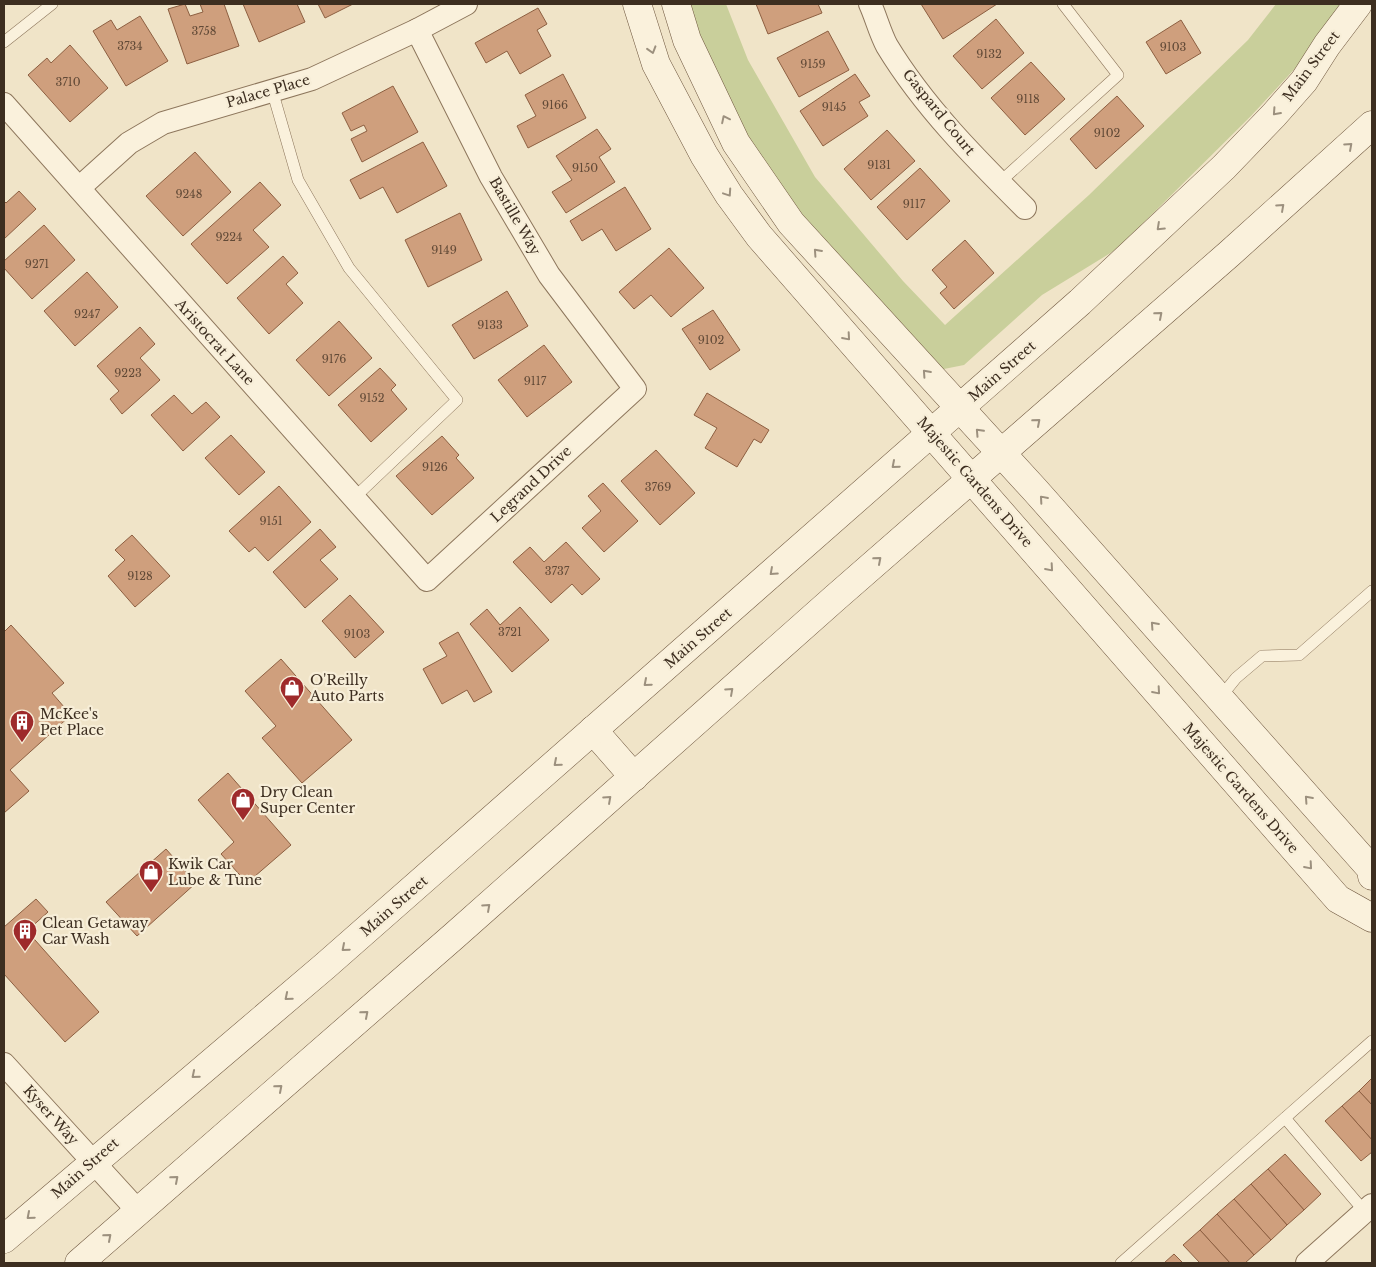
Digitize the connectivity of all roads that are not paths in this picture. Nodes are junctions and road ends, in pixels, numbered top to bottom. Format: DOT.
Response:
graph roads {
  1 [pos="52,4"];
  2 [pos="466,4"];
  3 [pos="637,4"];
  4 [pos="676,4"];
  5 [pos="870,4"];
  6 [pos="1063,4"];
  7 [pos="1358,4"];
  8 [pos="1362,4"];
  9 [pos="1372,15"];
  10 [pos="417,30"];
  11 [pos="4,42"];
  12 [pos="272,90"];
  13 [pos="4,104"];
  14 [pos="1372,124"];
  15 [pos="1000,182"];
  16 [pos="79,188"];
  17 [pos="1025,208"];
  18 [pos="635,389"];
  19 [pos="958,409"];
  20 [pos="931,433"];
  21 [pos="1000,454"];
  22 [pos="972,479"];
  23 [pos="354,498"];
  24 [pos="427,580"];
  25 [pos="1372,591"];
  26 [pos="1220,699"];
  27 [pos="1188,727"];
  28 [pos="593,730"];
  29 [pos="634,777"];
  30 [pos="1372,876"];
  31 [pos="1372,918"];
  32 [pos="1372,1041"];
  33 [pos="4,1064"];
  34 [pos="1286,1118"];
  35 [pos="94,1162"];
  36 [pos="1369,1208"];
  37 [pos="138,1211"];
  38 [pos="4,1239"];
  39 [pos="79,1263"];
  40 [pos="1121,1263"];
  41 [pos="1307,1263"];
  1 -- 11 [label="lane"];
  2 -- 10 [label="street, Palace Place"];
  3 -- 20 [label="main road, Majestic Gardens Drive, one-way"];
  19 -- 4 [label="main road, one-way"];
  5 -- 15 [label="street, Gaspard Court"];
  6 -- 15 [label="lane"];
  7 -- 19 [label="main road, Main Street, one-way"];
  8 -- 9 [label="street"];
  10 -- 12 [label="street, Palace Place"];
  10 -- 18 [label="street, Bastille Way"];
  12 -- 16 [label="street, Palace Place"];
  12 -- 23 [label="lane"];
  13 -- 16 [label="street, Aristocrat Lane"];
  21 -- 14 [label="main road, one-way"];
  15 -- 17 [label="street, Gaspard Court"];
  16 -- 23 [label="street, Aristocrat Lane"];
  18 -- 24 [label="street, Legrand Drive"];
  19 -- 20 [label="main road, Main Street"];
  21 -- 19 [label="main road, one-way"];
  20 -- 22 [label="main road, Majestic Gardens Drive"];
  20 -- 28 [label="main road, Main Street, one-way"];
  21 -- 22 [label="main road"];
  26 -- 21 [label="main road, one-way"];
  22 -- 27 [label="main road, Majestic Gardens Drive, one-way"];
  29 -- 22 [label="main road, one-way"];
  23 -- 24 [label="street, Aristocrat Lane"];
  25 -- 26 [label="lane"];
  26 -- 27 [label="main road"];
  30 -- 26 [label="main road, one-way"];
  27 -- 31 [label="main road, Majestic Gardens Drive, one-way"];
  28 -- 29 [label="main road"];
  28 -- 35 [label="main road, Main Street, one-way"];
  37 -- 29 [label="main road, one-way"];
  32 -- 34 [label="lane"];
  33 -- 35 [label="street, Kyser Way"];
  34 -- 36 [label="lane"];
  34 -- 40 [label="lane"];
  35 -- 37 [label="street, Kyser Way"];
  35 -- 38 [label="main road, Main Street, one-way"];
  36 -- 41 [label="street"];
  39 -- 37 [label="main road, one-way"];
}
